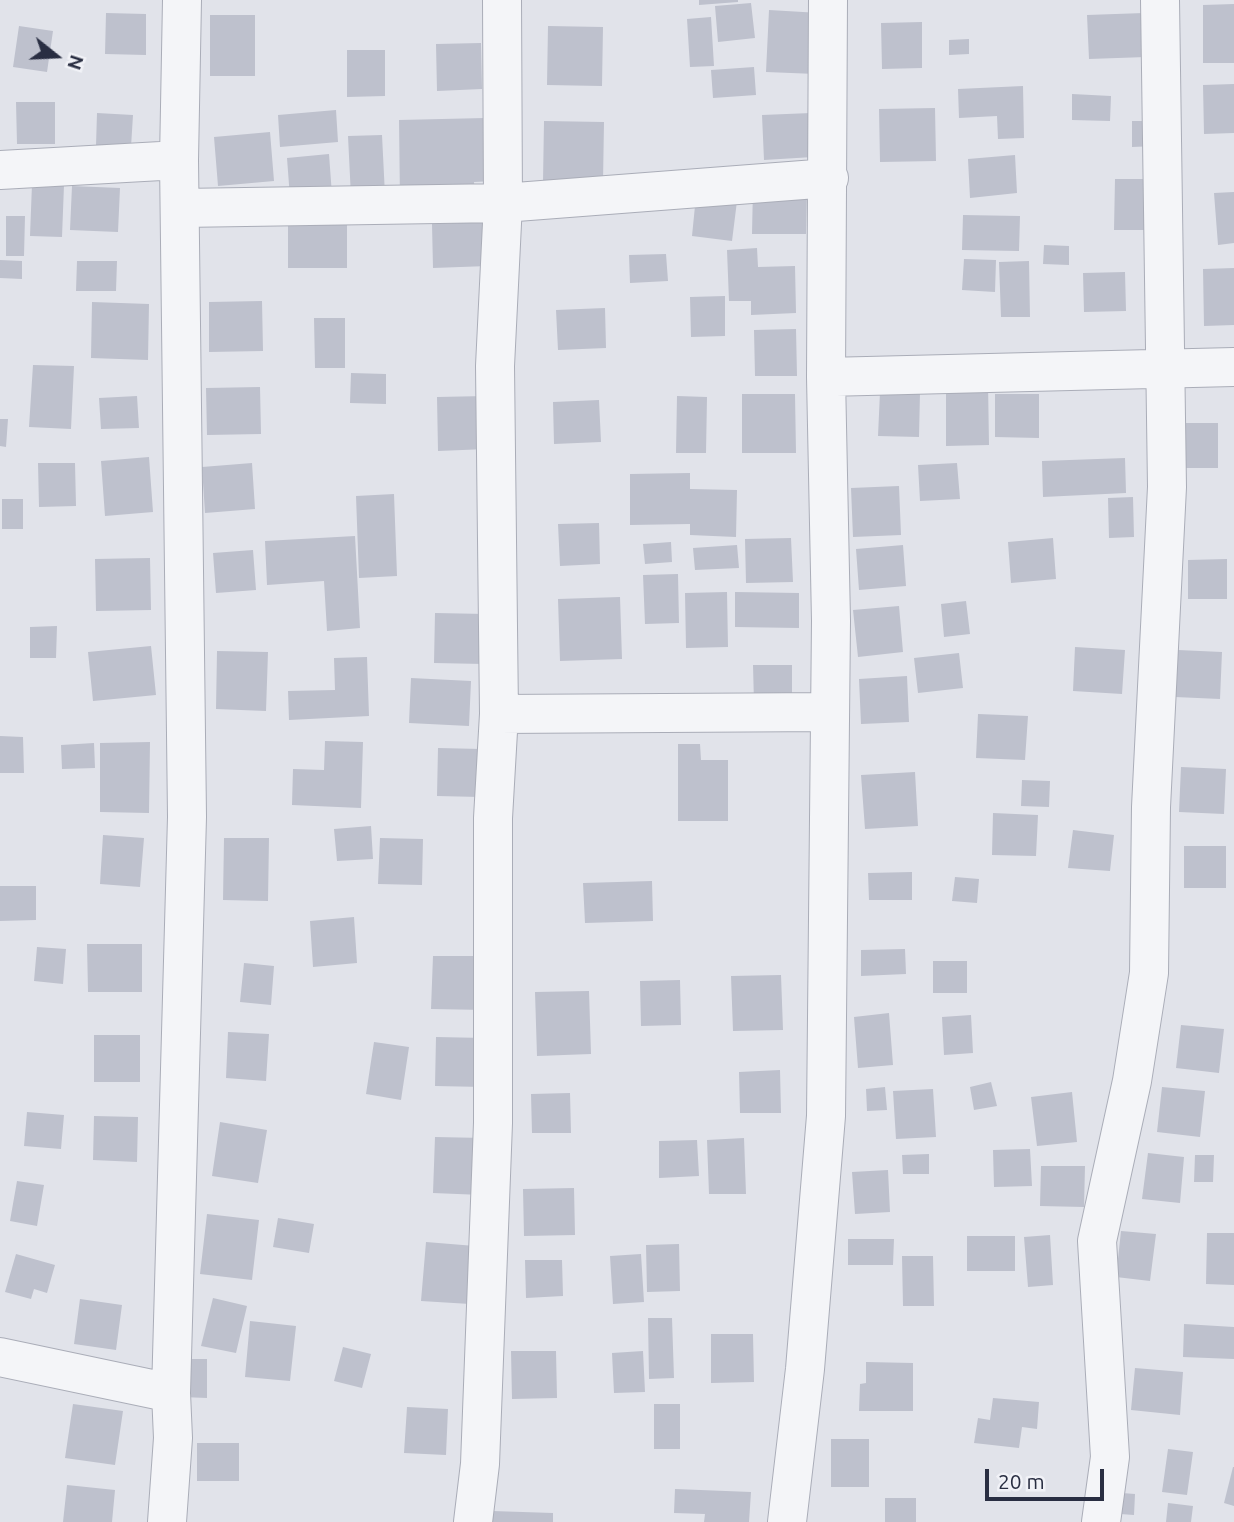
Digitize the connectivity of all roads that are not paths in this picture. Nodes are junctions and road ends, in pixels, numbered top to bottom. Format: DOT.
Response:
graph roads {
  1 [pos="182,0"];
  2 [pos="502,0"];
  3 [pos="828,0"];
  4 [pos="1160,0"];
  5 [pos="179,160"];
  6 [pos="0,170"];
  7 [pos="829,178"];
  8 [pos="503,203"];
  9 [pos="181,208"];
  10 [pos="1234,367"];
  11 [pos="1164,370"];
  12 [pos="826,377"];
  13 [pos="829,712"];
  14 [pos="499,714"];
  15 [pos="0,1357"];
  16 [pos="171,1393"];
  17 [pos="167,1522"];
  18 [pos="473,1522"];
  19 [pos="787,1522"];
  20 [pos="1101,1522"];
  1 -- 5 [label="street"];
  2 -- 8 [label="street"];
  3 -- 7 [label="street"];
  4 -- 11 [label="street"];
  5 -- 6 [label="street"];
  5 -- 9 [label="street"];
  7 -- 8 [label="street"];
  7 -- 12 [label="street"];
  8 -- 9 [label="street"];
  8 -- 14 [label="street"];
  9 -- 16 [label="street"];
  10 -- 11 [label="street"];
  11 -- 12 [label="street"];
  11 -- 20 [label="street"];
  12 -- 13 [label="street"];
  13 -- 14 [label="street"];
  13 -- 19 [label="street"];
  14 -- 18 [label="street"];
  15 -- 16 [label="street"];
  16 -- 17 [label="street"];
}
